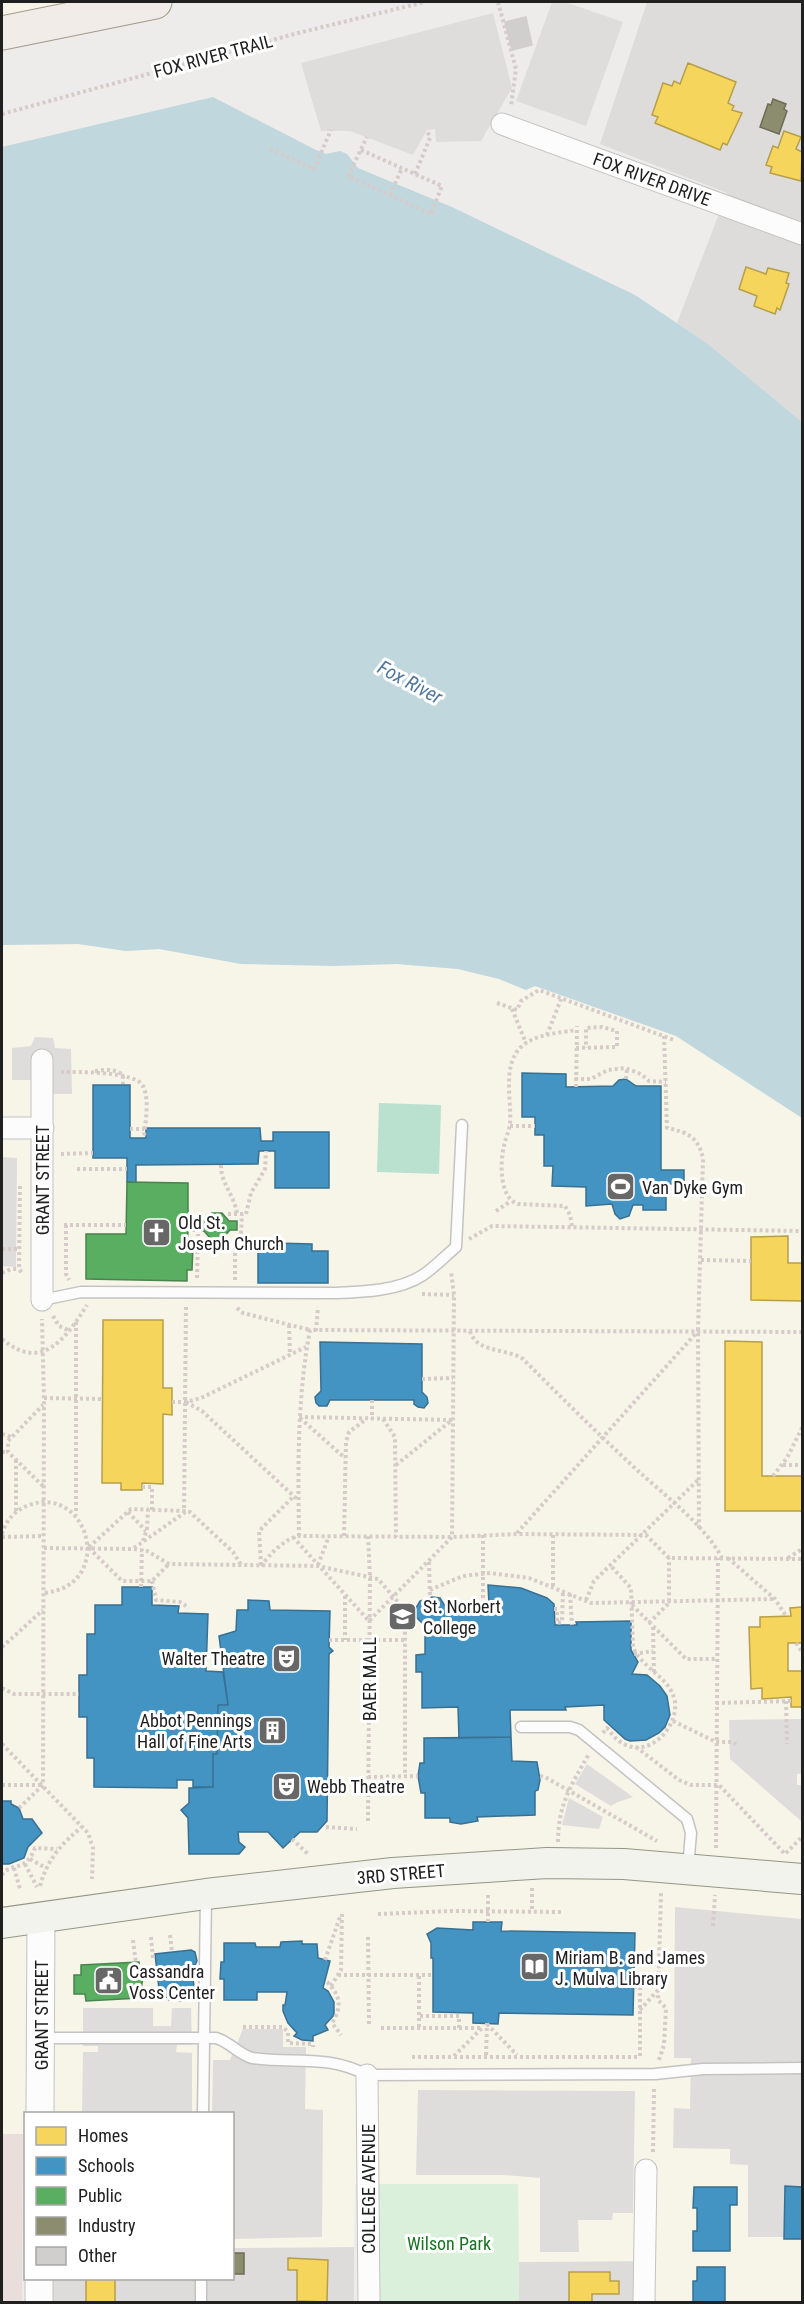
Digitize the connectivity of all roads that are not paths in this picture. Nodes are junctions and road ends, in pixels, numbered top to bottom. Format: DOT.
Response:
graph roads {
  1 [pos="155,2"];
  2 [pos="2,33"];
  3 [pos="502,124"];
  4 [pos="802,234"];
  5 [pos="42,1066"];
  6 [pos="462,1125"];
  7 [pos="2,1128"];
  8 [pos="43,1128"];
  9 [pos="42,1300"];
  10 [pos="521,1727"];
  11 [pos="688,1869"];
  12 [pos="802,1879"];
  13 [pos="206,1894"];
  14 [pos="41,1917"];
  15 [pos="2,1923"];
  16 [pos="41,2038"];
  17 [pos="205,2038"];
  18 [pos="802,2068"];
  19 [pos="367,2075"];
  20 [pos="40,2112"];
  21 [pos="203,2112"];
  22 [pos="646,2170"];
  23 [pos="39,2280"];
  24 [pos="201,2280"];
  25 [pos="39,2302"];
  26 [pos="201,2302"];
  27 [pos="369,2302"];
  28 [pos="644,2302"];
  1 -- 2 [label="main road"];
  3 -- 4 [label="street, FOX RIVER DRIVE"];
  5 -- 8 [label="street, GRANT STREET"];
  6 -- 9 [label="lane"];
  7 -- 8 [label="street"];
  8 -- 9 [label="street, GRANT STREET"];
  10 -- 11 [label="lane"];
  11 -- 12 [label="main road, 3RD STREET"];
  11 -- 13 [label="main road, 3RD STREET"];
  13 -- 14 [label="main road, 3RD STREET"];
  13 -- 17 [label="lane"];
  14 -- 15 [label="main road, 3RD STREET"];
  14 -- 16 [label="street, GRANT STREET"];
  16 -- 17 [label="lane"];
  16 -- 20 [label="street, GRANT STREET"];
  17 -- 19 [label="lane"];
  17 -- 21 [label="lane"];
  18 -- 19 [label="lane"];
  19 -- 27 [label="street, COLLEGE AVENUE"];
  22 -- 28 [label="street"];
  23 -- 25 [label="street"];
  24 -- 26 [label="lane"];
}
